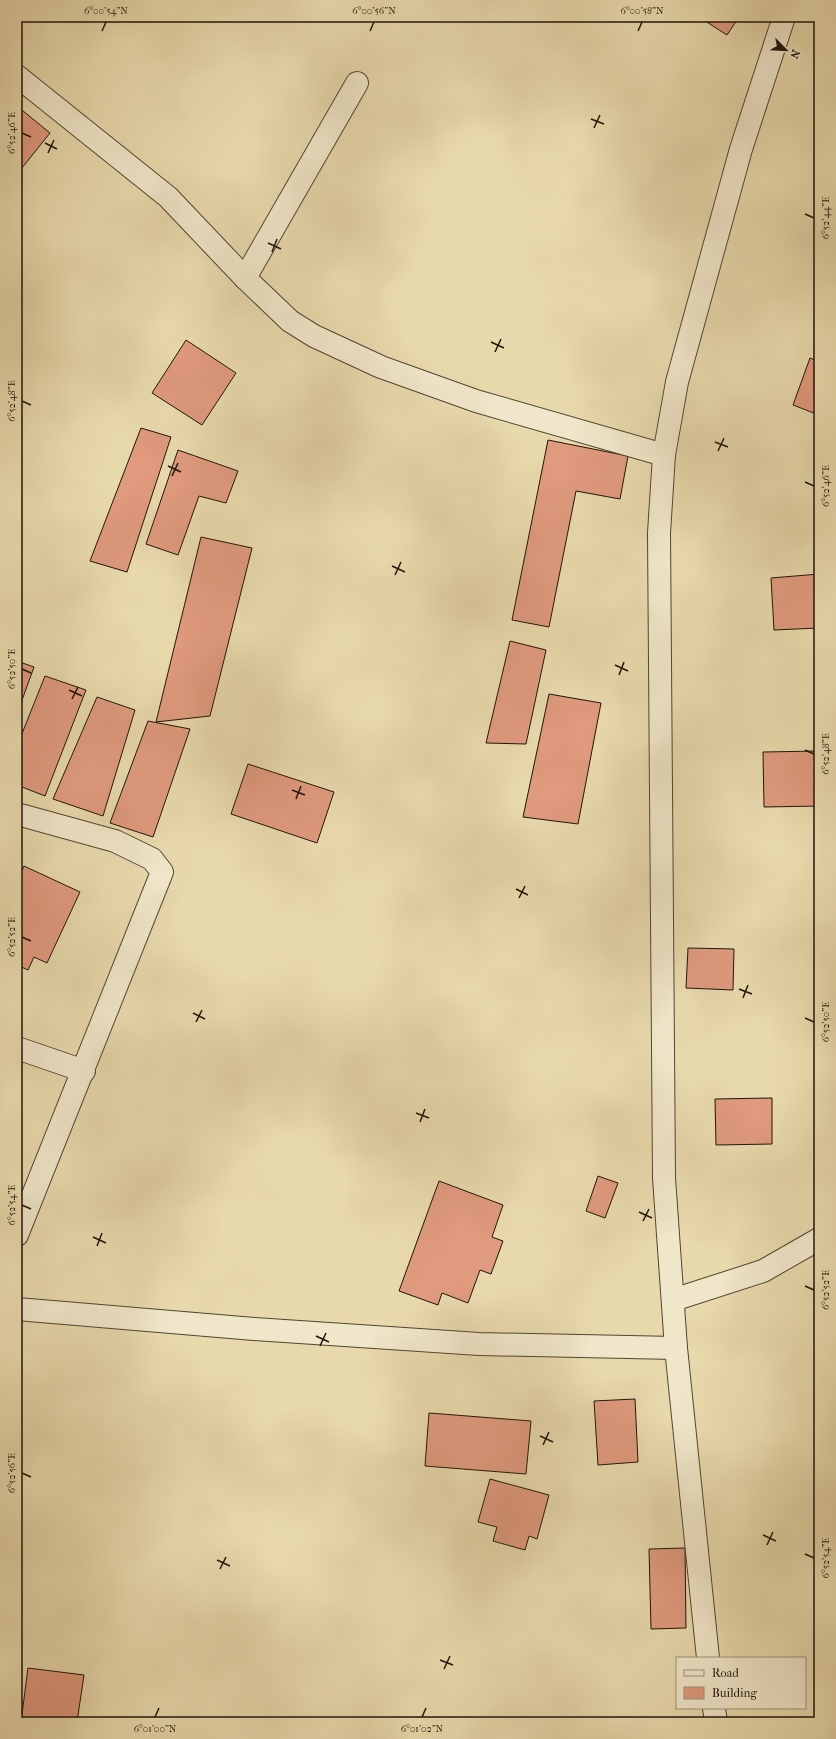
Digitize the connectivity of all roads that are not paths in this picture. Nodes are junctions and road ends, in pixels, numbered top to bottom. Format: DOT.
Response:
graph roads {
  1 [pos="784,17"];
  2 [pos="17,76"];
  3 [pos="357,83"];
  4 [pos="245,278"];
  5 [pos="664,455"];
  6 [pos="17,814"];
  7 [pos="17,1048"];
  8 [pos="84,1071"];
  9 [pos="17,1235"];
  10 [pos="819,1239"];
  11 [pos="673,1300"];
  12 [pos="17,1309"];
  13 [pos="676,1348"];
  14 [pos="708,1657"];
  15 [pos="714,1709"];
  16 [pos="716,1722"];
  1 -- 5 [label="street"];
  2 -- 4 [label="street"];
  3 -- 4 [label="street"];
  4 -- 5 [label="street"];
  5 -- 11 [label="street"];
  6 -- 8 [label="street"];
  7 -- 8 [label="street"];
  8 -- 9 [label="street"];
  10 -- 11 [label="street"];
  11 -- 13 [label="street"];
  12 -- 13 [label="street"];
  13 -- 14 [label="street"];
  15 -- 16 [label="street"];
}
